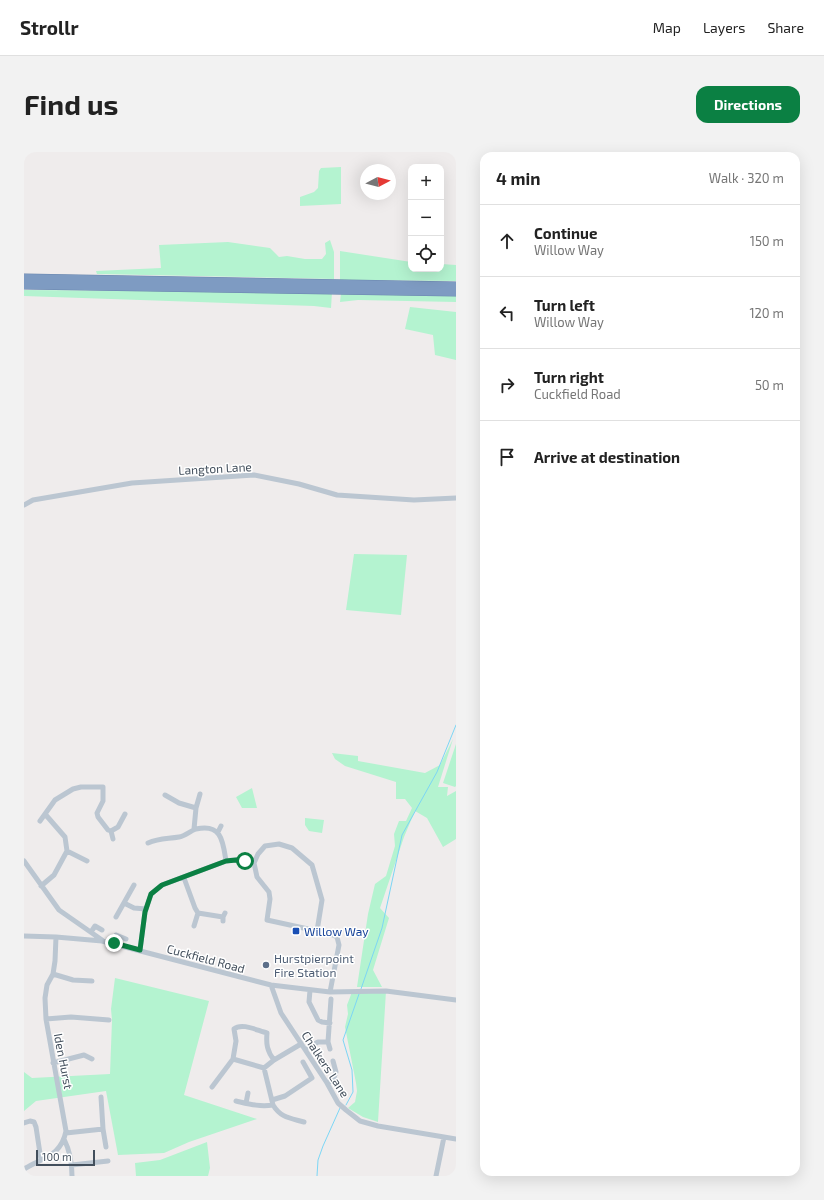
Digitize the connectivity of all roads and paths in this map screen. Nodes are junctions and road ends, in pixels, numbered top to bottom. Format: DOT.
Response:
graph roads {
  1 [pos="24,278"];
  2 [pos="24,285"];
  3 [pos="456,286"];
  4 [pos="456,292"];
  5 [pos="456,498"];
  6 [pos="24,505"];
  7 [pos="200,794"];
  8 [pos="165,795"];
  9 [pos="196,808"];
  10 [pos="45,814"];
  11 [pos="124,814"];
  12 [pos="40,821"];
  13 [pos="221,826"];
  14 [pos="194,829"];
  15 [pos="111,831"];
  16 [pos="218,832"];
  17 [pos="113,839"];
  18 [pos="148,843"];
  19 [pos="68,851"];
  20 [pos="24,861"];
  21 [pos="87,861"];
  22 [pos="226,861"];
  23 [pos="254,863"];
  24 [pos="184,878"];
  25 [pos="134,885"];
  26 [pos="41,886"];
  27 [pos="124,903"];
  28 [pos="146,909"];
  29 [pos="198,913"];
  30 [pos="116,916"];
  31 [pos="224,917"];
  32 [pos="194,926"];
  33 [pos="102,930"];
  34 [pos="317,931"];
  35 [pos="92,932"];
  36 [pos="24,936"];
  37 [pos="56,937"];
  38 [pos="126,939"];
  39 [pos="102,940"];
  40 [pos="114,943"];
  41 [pos="140,950"];
  42 [pos="53,974"];
  43 [pos="92,982"];
  44 [pos="271,985"];
  45 [pos="310,990"];
  46 [pos="330,992"];
  47 [pos="331,999"];
  48 [pos="456,1000"];
  49 [pos="46,1019"];
  50 [pos="109,1020"];
  51 [pos="330,1023"];
  52 [pos="328,1042"];
  53 [pos="301,1044"];
  54 [pos="309,1047"];
  55 [pos="330,1049"];
  56 [pos="92,1059"];
  57 [pos="233,1059"];
  58 [pos="274,1060"];
  59 [pos="333,1061"];
  60 [pos="53,1062"];
  61 [pos="303,1062"];
  62 [pos="264,1068"];
  63 [pos="327,1083"];
  64 [pos="212,1087"];
  65 [pos="248,1093"];
  66 [pos="100,1098"];
  67 [pos="236,1100"];
  68 [pos="272,1102"];
  69 [pos="246,1103"];
  70 [pos="304,1122"];
  71 [pos="24,1123"];
  72 [pos="103,1129"];
  73 [pos="66,1133"];
  74 [pos="444,1137"];
  75 [pos="456,1138"];
  76 [pos="64,1139"];
  77 [pos="106,1147"];
  78 [pos="41,1160"];
  79 [pos="108,1161"];
  80 [pos="72,1165"];
  81 [pos="24,1169"];
  82 [pos="72,1176"];
  83 [pos="436,1176"];
  1 -- 3 [label="highway"];
  2 -- 4 [label="highway"];
  5 -- 6 [label="street, Langton Lane"];
  7 -- 9 [label="street"];
  8 -- 9 [label="street"];
  9 -- 14 [label="street"];
  10 -- 12 [label="street"];
  10 -- 15 [label="street"];
  10 -- 19 [label="street"];
  11 -- 15 [label="street"];
  13 -- 16 [label="street"];
  14 -- 16 [label="street"];
  14 -- 18 [label="street"];
  15 -- 17 [label="street"];
  16 -- 22 [label="street"];
  19 -- 21 [label="street"];
  19 -- 26 [label="street"];
  20 -- 26 [label="street"];
  22 -- 23 [label="street"];
  22 -- 24 [label="street"];
  23 -- 34 [label="street"];
  23 -- 34 [label="street"];
  24 -- 28 [label="street"];
  24 -- 29 [label="street"];
  25 -- 27 [label="street"];
  26 -- 35 [label="street"];
  27 -- 28 [label="street"];
  27 -- 30 [label="street"];
  28 -- 41 [label="street"];
  29 -- 31 [label="street"];
  29 -- 32 [label="street"];
  33 -- 35 [label="street"];
  34 -- 46 [label="street"];
  35 -- 39 [label="street"];
  36 -- 37 [label="street, Cuckfield Road"];
  37 -- 39 [label="street, Cuckfield Road"];
  37 -- 42 [label="street, Iden Hurst"];
  38 -- 40 [label="street"];
  39 -- 40 [label="street, Cuckfield Road"];
  40 -- 41 [label="street, Cuckfield Road"];
  41 -- 44 [label="street, Cuckfield Road"];
  42 -- 43 [label="street"];
  42 -- 49 [label="street, Iden Hurst"];
  44 -- 45 [label="street, Cuckfield Road"];
  44 -- 53 [label="street, Chalkers Lane"];
  45 -- 46 [label="street, Cuckfield Road"];
  45 -- 51 [label="street"];
  46 -- 48 [label="street, Cuckfield Road"];
  47 -- 51 [label="street"];
  49 -- 50 [label="street"];
  49 -- 60 [label="street, Iden Hurst"];
  51 -- 52 [label="street"];
  52 -- 54 [label="street"];
  52 -- 55 [label="street"];
  53 -- 58 [label="street"];
  53 -- 63 [label="street, Chalkers Lane"];
  56 -- 60 [label="street"];
  57 -- 58 [label="street"];
  57 -- 62 [label="street"];
  57 -- 64 [label="street"];
  58 -- 62 [label="street"];
  59 -- 63 [label="street"];
  60 -- 73 [label="street, Iden Hurst"];
  61 -- 68 [label="street"];
  62 -- 68 [label="street"];
  63 -- 74 [label="street, Chalkers Lane"];
  65 -- 69 [label="street"];
  66 -- 72 [label="street"];
  67 -- 69 [label="street"];
  68 -- 69 [label="street"];
  68 -- 70 [label="street"];
  71 -- 78 [label="street"];
  72 -- 73 [label="street"];
  72 -- 77 [label="street"];
  73 -- 76 [label="street, Iden Hurst"];
  74 -- 75 [label="street, Chalkers Lane"];
  74 -- 83 [label="street"];
  76 -- 78 [label="street, Iden Hurst"];
  76 -- 80 [label="street"];
  78 -- 81 [label="street, Iden Hurst"];
  79 -- 80 [label="street"];
  80 -- 82 [label="street"];
}
